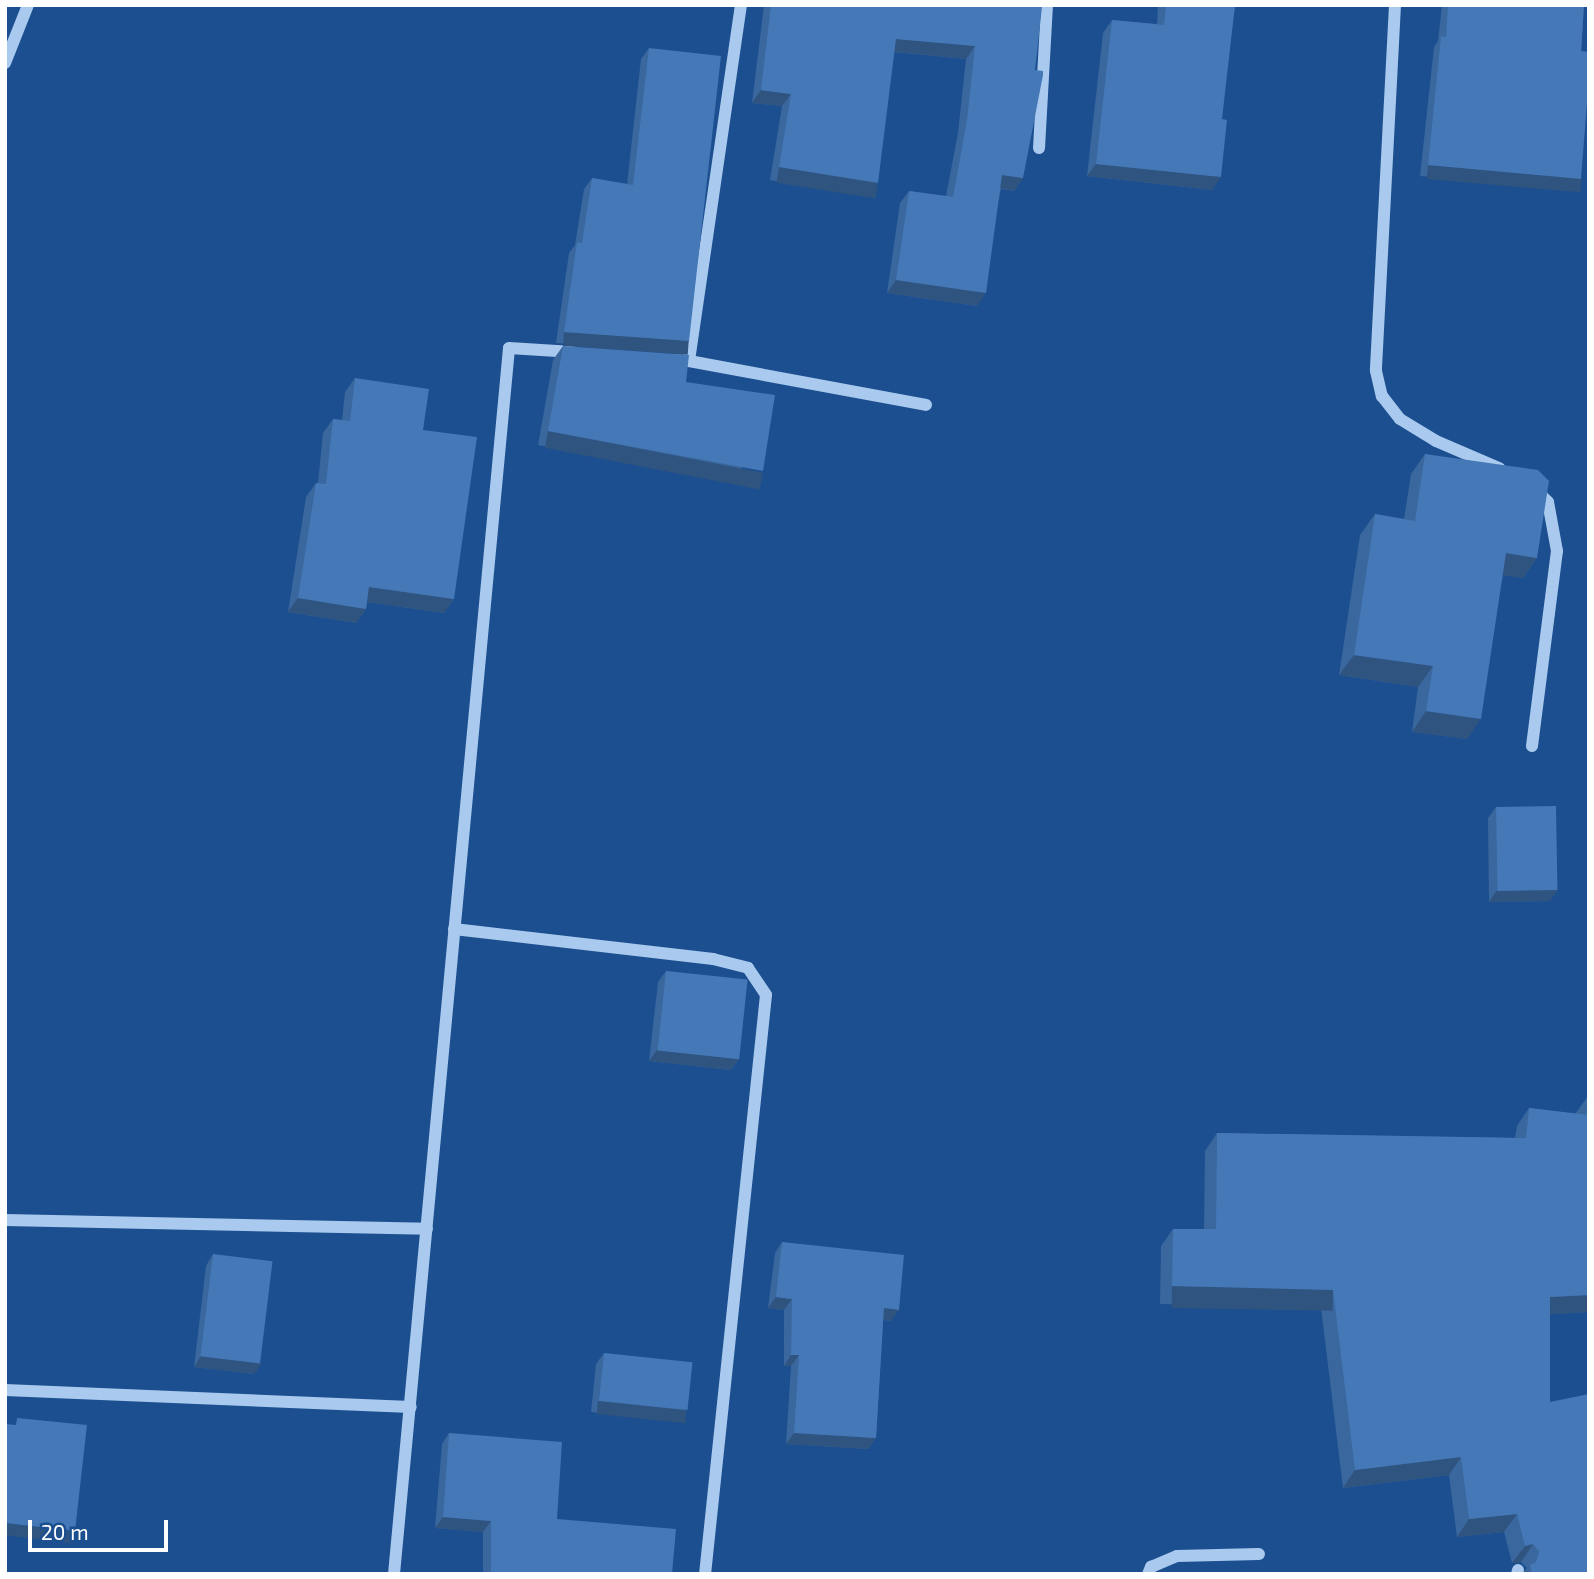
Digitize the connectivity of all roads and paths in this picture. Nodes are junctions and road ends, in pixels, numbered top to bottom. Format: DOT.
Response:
graph roads {
  1 [pos="29,5"];
  2 [pos="741,5"];
  3 [pos="1047,5"];
  4 [pos="1395,5"];
  5 [pos="5,63"];
  6 [pos="1039,148"];
  7 [pos="593,354"];
  8 [pos="662,359"];
  9 [pos="689,361"];
  10 [pos="926,405"];
  11 [pos="1532,746"];
  12 [pos="454,929"];
  13 [pos="5,1220"];
  14 [pos="427,1229"];
  15 [pos="5,1390"];
  16 [pos="411,1407"];
  17 [pos="1259,1554"];
  18 [pos="394,1574"];
  19 [pos="705,1574"];
  20 [pos="1148,1574"];
  1 -- 5 [label="street"];
  2 -- 9 [label="street"];
  3 -- 6 [label="street"];
  4 -- 11 [label="street"];
  7 -- 12 [label="street"];
  8 -- 9 [label="street"];
  9 -- 10 [label="street"];
  12 -- 14 [label="street"];
  12 -- 19 [label="street"];
  13 -- 14 [label="street"];
  14 -- 16 [label="street"];
  15 -- 16 [label="street"];
  16 -- 18 [label="street"];
  17 -- 20 [label="street"];
}
